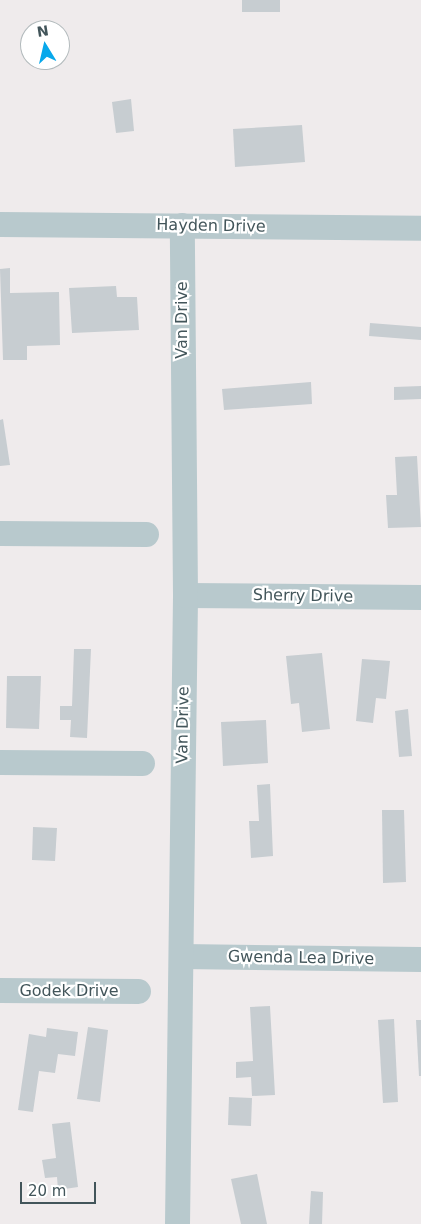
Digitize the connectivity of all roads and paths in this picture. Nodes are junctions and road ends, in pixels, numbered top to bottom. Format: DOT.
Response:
graph roads {
  1 [pos="0,224"];
  2 [pos="182,225"];
  3 [pos="421,228"];
  4 [pos="0,533"];
  5 [pos="146,534"];
  6 [pos="185,594"];
  7 [pos="421,597"];
  8 [pos="0,762"];
  9 [pos="142,763"];
  10 [pos="181,956"];
  11 [pos="421,959"];
  12 [pos="0,990"];
  13 [pos="138,991"];
  14 [pos="177,1224"];
  1 -- 2 [label="street, Hayden Drive"];
  2 -- 3 [label="street, Hayden Drive"];
  2 -- 6 [label="street, Van Drive"];
  4 -- 5 [label="street"];
  6 -- 7 [label="street, Sherry Drive"];
  6 -- 10 [label="street, Van Drive"];
  8 -- 9 [label="street"];
  10 -- 11 [label="street, Gwenda Lea Drive"];
  10 -- 14 [label="street, Van Drive"];
  12 -- 13 [label="street, Godek Drive"];
}
